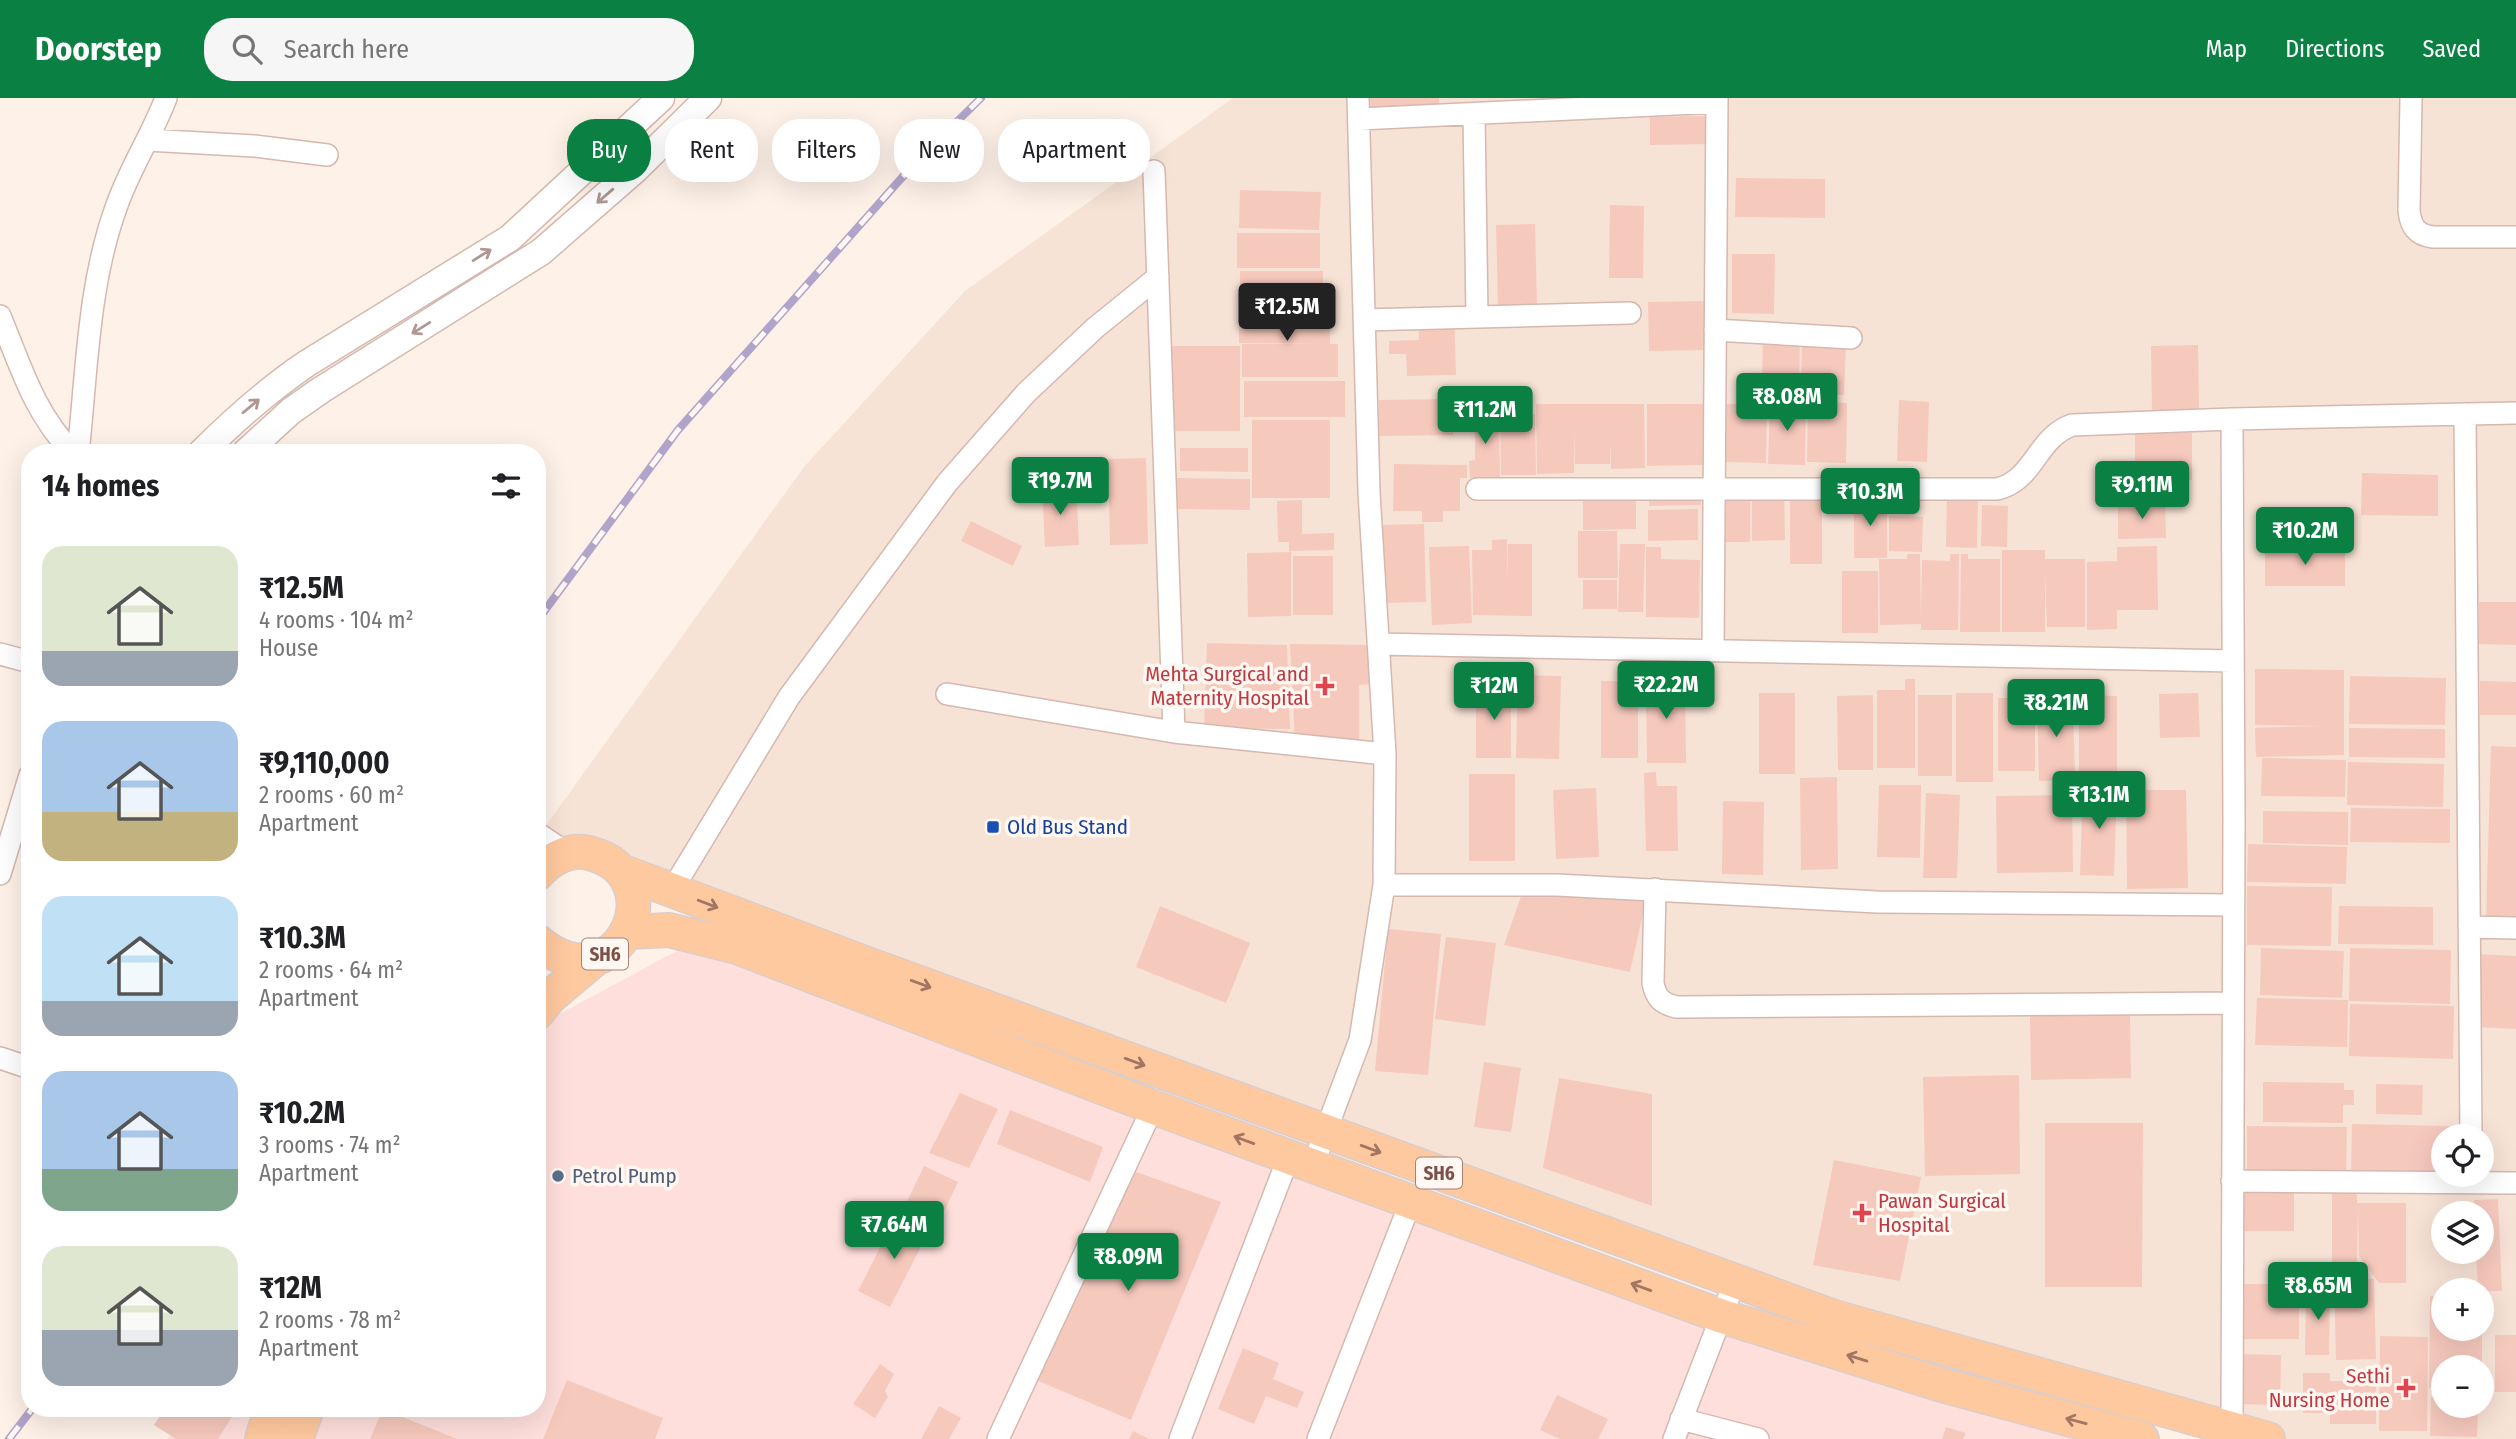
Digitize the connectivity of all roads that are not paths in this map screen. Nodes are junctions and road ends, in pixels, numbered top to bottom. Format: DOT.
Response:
graph roads {
  1 [pos="166,98"];
  2 [pos="661,98"];
  3 [pos="708,98"];
  4 [pos="2411,98"];
  5 [pos="1717,100"];
  6 [pos="1518,105"];
  7 [pos="1359,109"];
  8 [pos="1474,114"];
  9 [pos="147,140"];
  10 [pos="327,155"];
  11 [pos="1154,171"];
  12 [pos="2516,236"];
  13 [pos="1158,276"];
  14 [pos="1630,313"];
  15 [pos="0,316"];
  16 [pos="1478,317"];
  17 [pos="1364,320"];
  18 [pos="1715,330"];
  19 [pos="1851,338"];
  20 [pos="2516,413"];
  21 [pos="2465,414"];
  22 [pos="2232,419"];
  23 [pos="67,444"];
  24 [pos="77,444"];
  25 [pos="210,444"];
  26 [pos="253,444"];
  27 [pos="1477,489"];
  28 [pos="1715,489"];
  29 [pos="1378,644"];
  30 [pos="1713,651"];
  31 [pos="0,654"];
  32 [pos="21,660"];
  33 [pos="2234,661"];
  34 [pos="947,694"];
  35 [pos="1174,732"];
  36 [pos="1385,754"];
  37 [pos="21,805"];
  38 [pos="551,845"];
  39 [pos="546,863"];
  40 [pos="621,871"];
  41 [pos="0,874"];
  42 [pos="1384,885"];
  43 [pos="1655,889"];
  44 [pos="672,890"];
  45 [pos="2234,905"];
  46 [pos="2469,927"];
  47 [pos="2516,928"];
  48 [pos="628,932"];
  49 [pos="546,948"];
  50 [pos="595,959"];
  51 [pos="546,1002"];
  52 [pos="2233,1003"];
  53 [pos="0,1058"];
  54 [pos="21,1065"];
  55 [pos="1153,1107"];
  56 [pos="2471,1124"];
  57 [pos="1326,1132"];
  58 [pos="1301,1161"];
  59 [pos="2431,1179"];
  60 [pos="2232,1181"];
  61 [pos="2494,1181"];
  62 [pos="2516,1183"];
  63 [pos="1411,1201"];
  64 [pos="1735,1281"];
  65 [pos="1721,1316"];
  66 [pos="269,1417"];
  67 [pos="304,1417"];
  68 [pos="1681,1419"];
  69 [pos="2231,1429"];
  70 [pos="2129,1437"];
  71 [pos="262,1439"];
  72 [pos="296,1439"];
  73 [pos="998,1439"];
  74 [pos="1180,1439"];
  75 [pos="1318,1439"];
  76 [pos="1674,1439"];
  77 [pos="1758,1439"];
  78 [pos="2269,1439"];
  1 -- 9 [label="street"];
  25 -- 2 [label="street, one-way"];
  3 -- 26 [label="street, one-way"];
  4 -- 12 [label="street"];
  5 -- 6 [label="street"];
  5 -- 18 [label="street"];
  6 -- 8 [label="street"];
  7 -- 8 [label="street"];
  7 -- 17 [label="street"];
  8 -- 16 [label="street"];
  9 -- 10 [label="street"];
  9 -- 24 [label="street"];
  11 -- 13 [label="street"];
  13 -- 35 [label="street"];
  13 -- 44 [label="street"];
  14 -- 16 [label="street"];
  15 -- 23 [label="street"];
  16 -- 17 [label="street"];
  17 -- 29 [label="street"];
  18 -- 19 [label="street"];
  18 -- 28 [label="street"];
  20 -- 21 [label="street"];
  21 -- 22 [label="street"];
  21 -- 46 [label="street"];
  22 -- 28 [label="street"];
  22 -- 33 [label="street"];
  27 -- 28 [label="street"];
  28 -- 30 [label="street"];
  29 -- 30 [label="street"];
  29 -- 36 [label="street"];
  30 -- 33 [label="street"];
  31 -- 32 [label="street"];
  33 -- 45 [label="street"];
  34 -- 35 [label="street"];
  35 -- 36 [label="street"];
  36 -- 42 [label="street"];
  37 -- 41 [label="street"];
  38 -- 39 [label="main road, SH6"];
  38 -- 40 [label="main road, SH6"];
  40 -- 44 [label="main road, SH6"];
  40 -- 48 [label="main road, SH6"];
  42 -- 43 [label="street"];
  42 -- 57 [label="street"];
  43 -- 45 [label="street"];
  43 -- 52 [label="street"];
  44 -- 57 [label="main road, SH6, one-way"];
  45 -- 52 [label="street"];
  46 -- 47 [label="street"];
  46 -- 56 [label="street"];
  48 -- 50 [label="main road, SH6"];
  48 -- 55 [label="main road, SH6"];
  49 -- 50 [label="main road, SH6"];
  50 -- 51 [label="main road, SH6"];
  52 -- 60 [label="street"];
  53 -- 54 [label="street"];
  58 -- 55 [label="main road, SH6, one-way"];
  55 -- 73 [label="street"];
  57 -- 58 [label="street"];
  57 -- 64 [label="main road, SH6, one-way"];
  58 -- 63 [label="main road, SH6"];
  58 -- 74 [label="street"];
  59 -- 60 [label="street"];
  60 -- 69 [label="street"];
  61 -- 62 [label="street"];
  65 -- 63 [label="main road, SH6, one-way"];
  63 -- 75 [label="street"];
  64 -- 65 [label="street"];
  64 -- 69 [label="main road, SH6"];
  65 -- 68 [label="street"];
  70 -- 65 [label="main road, SH6, one-way"];
  66 -- 71 [label="main road"];
  67 -- 72 [label="main road"];
  68 -- 76 [label="street"];
  68 -- 77 [label="street"];
  69 -- 78 [label="main road, SH6"];
}
